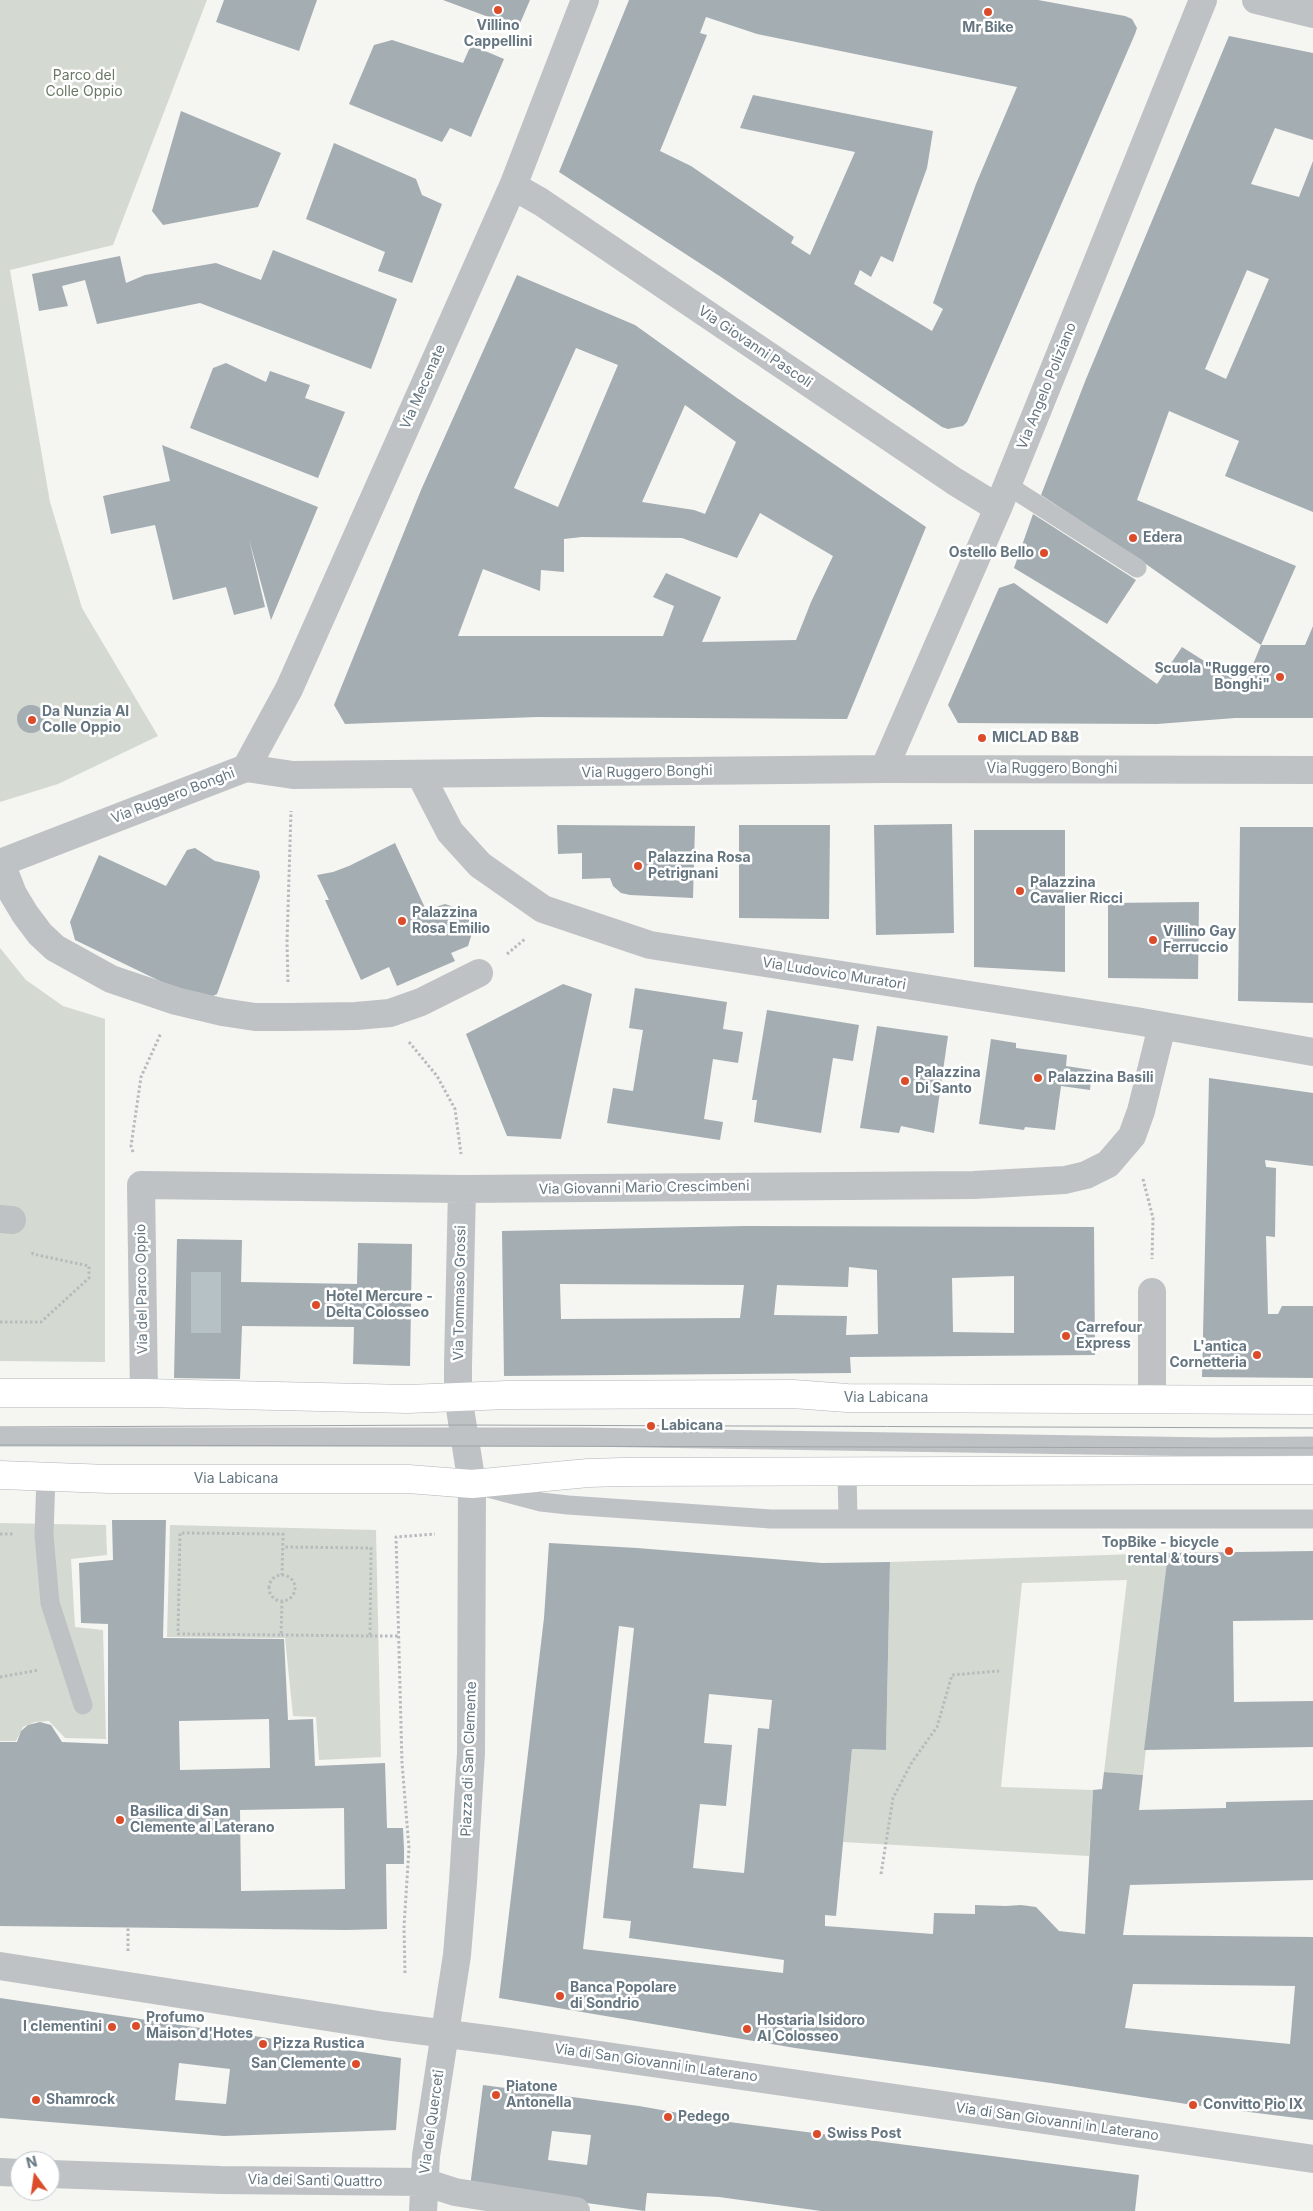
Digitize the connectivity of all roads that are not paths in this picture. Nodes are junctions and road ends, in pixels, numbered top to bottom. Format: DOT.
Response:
graph roads {
  1 [pos="585,0"];
  2 [pos="1203,0"];
  3 [pos="1256,0"];
  4 [pos="1313,14"];
  5 [pos="513,186"];
  6 [pos="1002,496"];
  7 [pos="1137,568"];
  8 [pos="246,768"];
  9 [pos="884,769"];
  10 [pos="1313,770"];
  11 [pos="420,774"];
  12 [pos="1,863"];
  13 [pos="479,972"];
  14 [pos="1162,1026"];
  15 [pos="1313,1052"];
  16 [pos="141,1186"];
  17 [pos="462,1189"];
  18 [pos="1152,1292"];
  19 [pos="0,1393"];
  20 [pos="144,1393"];
  21 [pos="458,1396"];
  22 [pos="1152,1399"];
  23 [pos="1313,1400"];
  24 [pos="0,1437"];
  25 [pos="465,1441"];
  26 [pos="522,1445"];
  27 [pos="1313,1446"];
  28 [pos="1313,1470"];
  29 [pos="847,1472"];
  30 [pos="0,1475"];
  31 [pos="46,1476"];
  32 [pos="472,1484"];
  33 [pos="848,1519"];
  34 [pos="1313,1519"];
  35 [pos="83,1705"];
  36 [pos="0,1966"];
  37 [pos="445,2034"];
  38 [pos="1313,2159"];
  39 [pos="60,2174"];
  40 [pos="424,2182"];
  41 [pos="423,2211"];
  42 [pos="576,2211"];
  1 -- 5 [label="street, Via Mecenate"];
  2 -- 6 [label="street, Via Angelo Poliziano"];
  3 -- 4 [label="street"];
  5 -- 6 [label="street, Via Giovanni Pascoli"];
  5 -- 8 [label="street, Via Mecenate"];
  6 -- 7 [label="lane"];
  6 -- 9 [label="street, Via Angelo Poliziano"];
  8 -- 11 [label="street, Via Ruggero Bonghi"];
  8 -- 12 [label="street, Via Ruggero Bonghi"];
  9 -- 10 [label="street, Via Ruggero Bonghi"];
  9 -- 11 [label="street, Via Ruggero Bonghi"];
  11 -- 14 [label="street, Via Ludovico Muratori"];
  12 -- 13 [label="street"];
  14 -- 15 [label="street, Via Ludovico Muratori"];
  14 -- 17 [label="street, Via Giovanni Mario Crescimbeni"];
  16 -- 17 [label="street, Via Giovanni Mario Crescimbeni"];
  16 -- 20 [label="street, Via del Parco Oppio"];
  17 -- 21 [label="street, Via Tommaso Grossi"];
  18 -- 22 [label="street"];
  19 -- 20 [label="main road, Via Labicana"];
  20 -- 21 [label="main road, Via Labicana"];
  21 -- 22 [label="main road, Via Labicana"];
  21 -- 25 [label="street"];
  22 -- 23 [label="main road, Via Labicana"];
  24 -- 25 [label="lane"];
  25 -- 26 [label="lane"];
  25 -- 27 [label="lane"];
  25 -- 32 [label="street"];
  28 -- 29 [label="main road, Via Labicana"];
  29 -- 32 [label="main road, Via Labicana"];
  29 -- 33 [label="lane"];
  30 -- 31 [label="main road, Via Labicana"];
  31 -- 32 [label="main road, Via Labicana"];
  31 -- 35 [label="lane"];
  32 -- 33 [label="lane, Via Labicana"];
  32 -- 37 [label="street, Piazza di San Clemente"];
  33 -- 34 [label="lane, Via Labicana"];
  36 -- 37 [label="street, Via di San Giovanni in Laterano"];
  37 -- 38 [label="street, Via di San Giovanni in Laterano"];
  37 -- 40 [label="street, Via dei Querceti"];
  39 -- 40 [label="street, Via dei Santi Quattro"];
  40 -- 41 [label="street, Via dei Querceti"];
  40 -- 42 [label="street, Via dei Santi Quattro"];
}
